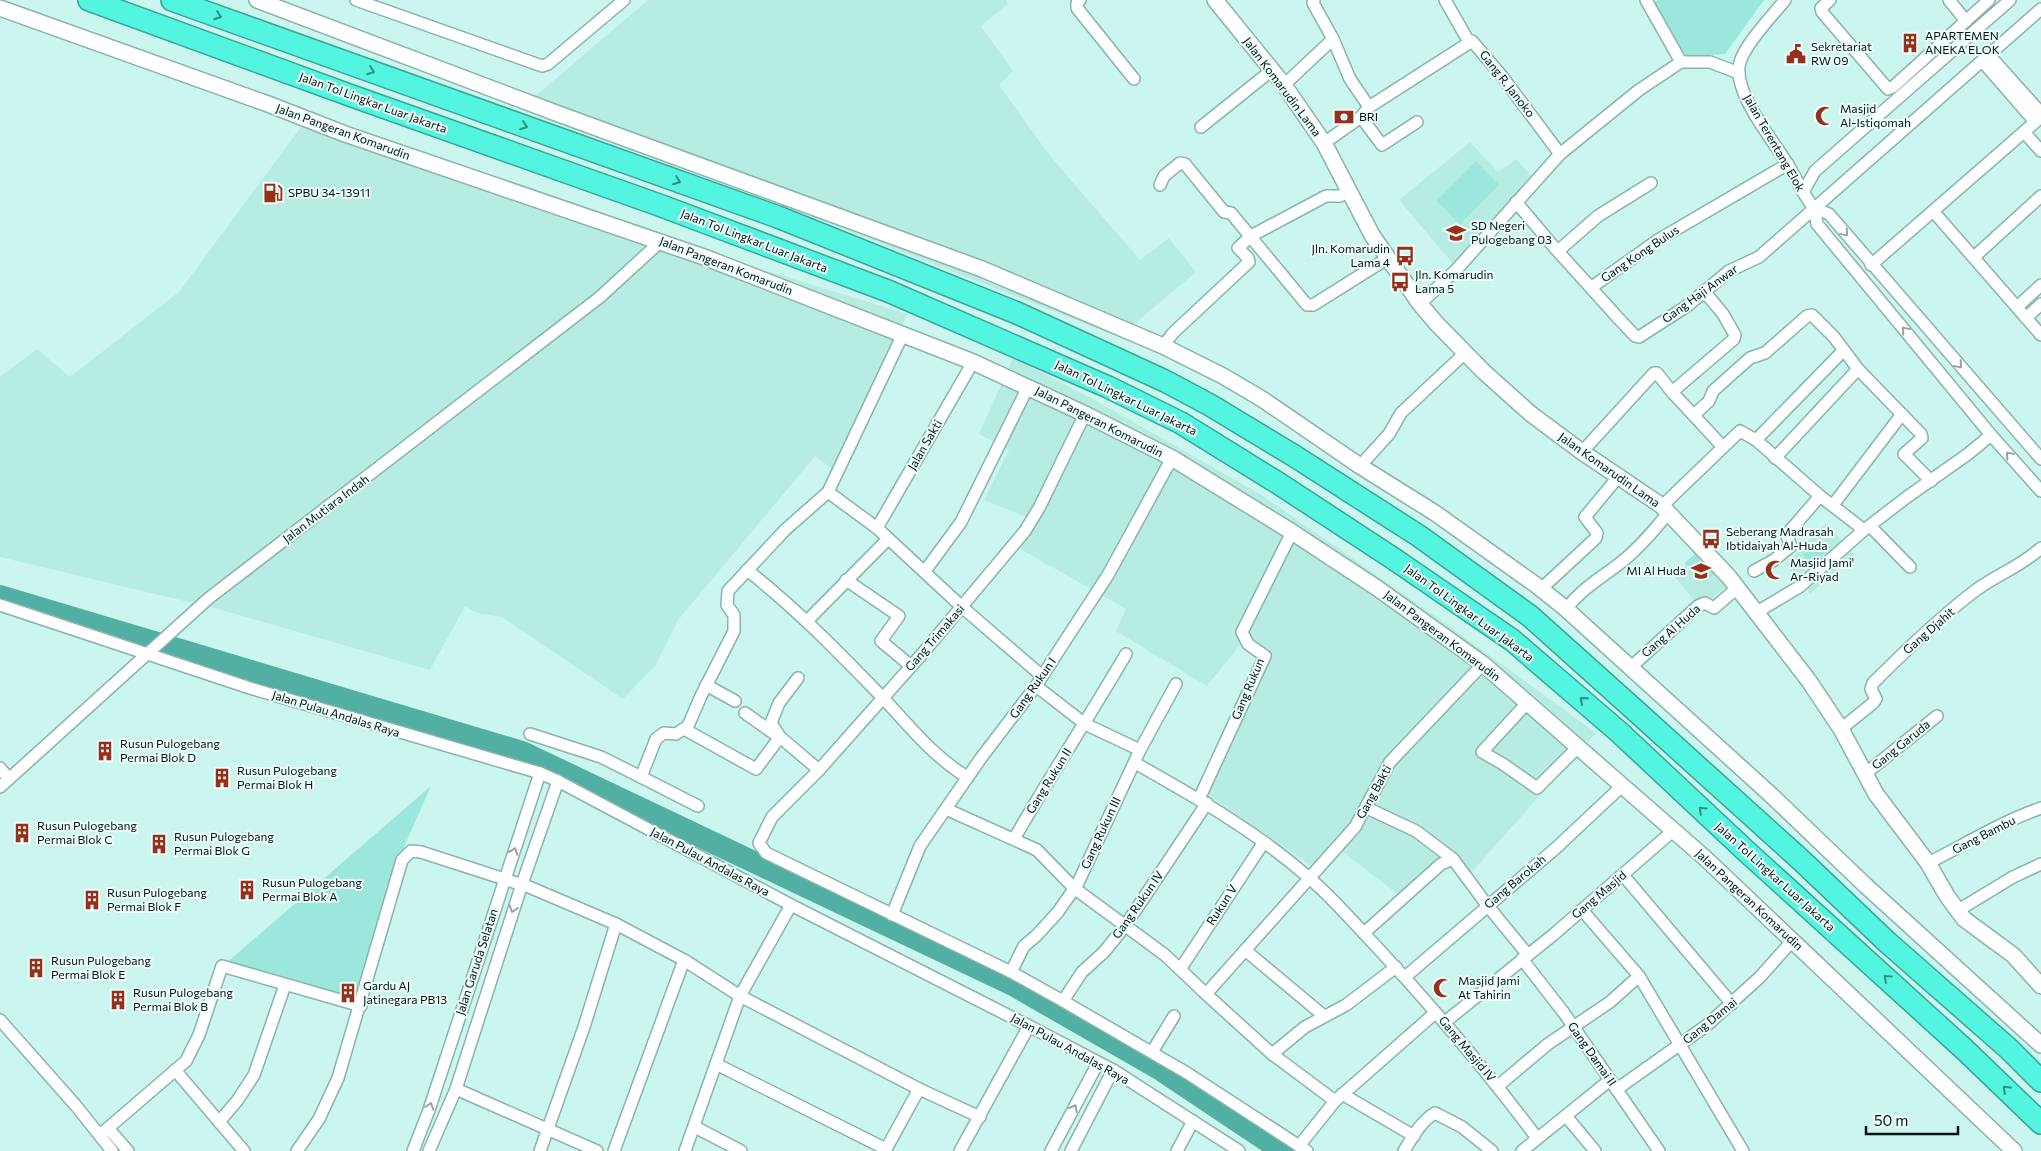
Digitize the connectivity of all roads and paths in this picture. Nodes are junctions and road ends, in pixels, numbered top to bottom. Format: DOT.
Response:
graph roads {
  1 [pos="89,0"];
  2 [pos="172,0"];
  3 [pos="257,0"];
  4 [pos="356,0"];
  5 [pos="624,0"];
  6 [pos="1080,0"];
  7 [pos="1215,0"];
  8 [pos="1314,0"];
  9 [pos="1445,0"];
  10 [pos="1646,0"];
  11 [pos="1785,0"];
  12 [pos="1830,0"];
  13 [pos="1948,0"];
  14 [pos="1989,0"];
  15 [pos="2010,0"];
  16 [pos="0,8"];
  17 [pos="2041,9"];
  18 [pos="1966,21"];
  19 [pos="1333,39"];
  20 [pos="1469,42"];
  21 [pos="1985,58"];
  22 [pos="1681,62"];
  23 [pos="1272,70"];
  24 [pos="1739,73"];
  25 [pos="1134,79"];
  26 [pos="1284,84"];
  27 [pos="1369,107"];
  28 [pos="1361,117"];
  29 [pos="2039,118"];
  30 [pos="1417,122"];
  31 [pos="1201,127"];
  32 [pos="2024,132"];
  33 [pos="1324,143"];
  34 [pos="2041,151"];
  35 [pos="1560,154"];
  36 [pos="1788,164"];
  37 [pos="1815,170"];
  38 [pos="1795,177"];
  39 [pos="1651,183"];
  40 [pos="1160,185"];
  41 [pos="1348,191"];
  42 [pos="1803,192"];
  43 [pos="2041,196"];
  44 [pos="1516,202"];
  45 [pos="1814,208"];
  46 [pos="1933,211"];
  47 [pos="1251,236"];
  48 [pos="661,241"];
  49 [pos="1558,251"];
  50 [pos="1974,257"];
  51 [pos="1388,258"];
  52 [pos="1872,265"];
  53 [pos="2041,285"];
  54 [pos="1592,287"];
  55 [pos="1704,291"];
  56 [pos="1420,304"];
  57 [pos="2041,304"];
  58 [pos="2017,307"];
  59 [pos="2026,318"];
  60 [pos="904,334"];
  61 [pos="2041,335"];
  62 [pos="1163,346"];
  63 [pos="1843,351"];
  64 [pos="1465,353"];
  65 [pos="973,362"];
  66 [pos="1858,369"];
  67 [pos="1028,387"];
  68 [pos="1672,392"];
  69 [pos="1807,406"];
  70 [pos="1086,414"];
  71 [pos="1902,414"];
  72 [pos="1694,415"];
  73 [pos="1991,435"];
  74 [pos="1756,440"];
  75 [pos="1723,448"];
  76 [pos="1582,452"];
  77 [pos="1172,458"];
  78 [pos="1775,458"];
  79 [pos="2041,459"];
  80 [pos="1360,466"];
  81 [pos="1619,476"];
  82 [pos="1931,482"];
  83 [pos="2041,491"];
  84 [pos="828,492"];
  85 [pos="1820,496"];
  86 [pos="1833,505"];
  87 [pos="1665,509"];
  88 [pos="877,528"];
  89 [pos="1867,528"];
  90 [pos="1292,532"];
  91 [pos="888,539"];
  92 [pos="2041,548"];
  93 [pos="1910,567"];
  94 [pos="747,570"];
  95 [pos="925,571"];
  96 [pos="1754,571"];
  97 [pos="846,580"];
  98 [pos="1737,588"];
  99 [pos="1541,589"];
  100 [pos="0,605"];
  101 [pos="962,607"];
  102 [pos="1566,609"];
  103 [pos="1756,612"];
  104 [pos="807,621"];
  105 [pos="150,651"];
  106 [pos="1126,654"];
  107 [pos="1483,664"];
  108 [pos="911,666"];
  109 [pos="1630,668"];
  110 [pos="798,678"];
  111 [pos="1039,681"];
  112 [pos="1176,684"];
  113 [pos="706,685"];
  114 [pos="882,698"];
  115 [pos="736,701"];
  116 [pos="1528,702"];
  117 [pos="744,714"];
  118 [pos="1937,716"];
  119 [pos="1085,724"];
  120 [pos="684,729"];
  121 [pos="1841,729"];
  122 [pos="530,734"];
  123 [pos="780,737"];
  124 [pos="1578,747"];
  125 [pos="1140,750"];
  126 [pos="1135,763"];
  127 [pos="0,768"];
  128 [pos="819,770"];
  129 [pos="540,773"];
  130 [pos="1865,774"];
  131 [pos="641,776"];
  132 [pos="968,777"];
  133 [pos="9,779"];
  134 [pos="558,780"];
  135 [pos="1622,785"];
  136 [pos="0,787"];
  137 [pos="1202,801"];
  138 [pos="698,806"];
  139 [pos="1367,808"];
  140 [pos="2041,808"];
  141 [pos="946,809"];
  142 [pos="1674,830"];
  143 [pos="1014,839"];
  144 [pos="1264,842"];
  145 [pos="1453,859"];
  146 [pos="1928,863"];
  147 [pos="2041,864"];
  148 [pos="1623,875"];
  149 [pos="1309,877"];
  150 [pos="505,878"];
  151 [pos="522,884"];
  152 [pos="1074,888"];
  153 [pos="791,905"];
  154 [pos="1487,905"];
  155 [pos="1582,910"];
  156 [pos="1957,911"];
  157 [pos="892,916"];
  158 [pos="616,924"];
  159 [pos="1125,926"];
  160 [pos="1364,933"];
  161 [pos="1792,941"];
  162 [pos="1245,950"];
  163 [pos="1525,957"];
  164 [pos="684,960"];
  165 [pos="1396,967"];
  166 [pos="1180,968"];
  167 [pos="1011,972"];
  168 [pos="1639,976"];
  169 [pos="1405,977"];
  170 [pos="285,985"];
  171 [pos="2041,986"];
  172 [pos="1206,994"];
  173 [pos="740,996"];
  174 [pos="1063,1001"];
  175 [pos="1732,1004"];
  176 [pos="361,1006"];
  177 [pos="1436,1013"];
  178 [pos="1174,1016"];
  179 [pos="1324,1016"];
  180 [pos="0,1020"];
  181 [pos="1445,1022"];
  182 [pos="1029,1026"];
  183 [pos="1574,1028"];
  184 [pos="2041,1045"];
  185 [pos="1680,1046"];
  186 [pos="1152,1052"];
  187 [pos="1272,1054"];
  188 [pos="1098,1063"];
  189 [pos="716,1064"];
  190 [pos="175,1070"];
  191 [pos="1113,1070"];
  192 [pos="2041,1081"];
  193 [pos="1614,1084"];
  194 [pos="1498,1086"];
  195 [pos="456,1089"];
  196 [pos="920,1089"];
  197 [pos="1339,1098"];
  198 [pos="1566,1116"];
  199 [pos="980,1117"];
  200 [pos="1193,1121"];
  201 [pos="219,1122"];
  202 [pos="2041,1123"];
  203 [pos="695,1127"];
  204 [pos="548,1129"];
  205 [pos="104,1131"];
  206 [pos="1414,1136"];
  207 [pos="1537,1138"];
  208 [pos="1303,1148"];
  209 [pos="886,1150"];
  210 [pos="112,1151"];
  211 [pos="128,1151"];
  212 [pos="244,1151"];
  213 [pos="297,1151"];
  214 [pos="413,1151"];
  215 [pos="429,1151"];
  216 [pos="540,1151"];
  217 [pos="598,1151"];
  218 [pos="614,1151"];
  219 [pos="685,1151"];
  220 [pos="741,1151"];
  221 [pos="960,1151"];
  222 [pos="1051,1151"];
  223 [pos="1072,1151"];
  224 [pos="1177,1151"];
  225 [pos="1239,1151"];
  226 [pos="1404,1151"];
  227 [pos="1492,1151"];
  228 [pos="1522,1151"];
  229 [pos="1595,1151"];
  230 [pos="1659,1151"];
  231 [pos="1743,1151"];
  232 [pos="2014,1151"];
  202 -- 1 [label="highway, Jalan Tol Lingkar Luar Jakarta, one-way"];
  2 -- 192 [label="highway, one-way"];
  3 -- 62 [label="street"];
  4 -- 5 [label="street"];
  6 -- 25 [label="street"];
  7 -- 23 [label="street, Jalan Komarudin Lama"];
  8 -- 19 [label="street"];
  9 -- 20 [label="street"];
  10 -- 22 [label="street"];
  11 -- 24 [label="street"];
  12 -- 18 [label="street"];
  13 -- 18 [label="street"];
  14 -- 18 [label="street"];
  15 -- 37 [label="street"];
  16 -- 48 [label="street, Jalan Pangeran Komarudin"];
  17 -- 21 [label="street, Gang Haji Anwar"];
  19 -- 26 [label="street"];
  19 -- 27 [label="street"];
  20 -- 27 [label="street, Gang R. Janoko"];
  20 -- 35 [label="street, Gang R. Janoko"];
  21 -- 29 [label="street"];
  21 -- 45 [label="street, Gang Haji Anwar"];
  22 -- 24 [label="street"];
  22 -- 35 [label="street"];
  23 -- 26 [label="street, Jalan Komarudin Lama"];
  23 -- 31 [label="street"];
  24 -- 36 [label="street, Jalan Terentang Elok"];
  26 -- 33 [label="street, Jalan Komarudin Lama"];
  27 -- 28 [label="street, Gang R. Janoko"];
  28 -- 30 [label="street"];
  28 -- 33 [label="street, Gang R. Janoko"];
  29 -- 32 [label="street"];
  32 -- 34 [label="street"];
  32 -- 46 [label="street"];
  33 -- 41 [label="street, Jalan Komarudin Lama"];
  35 -- 44 [label="street"];
  36 -- 38 [label="street, Jalan Terentang Elok"];
  36 -- 54 [label="street, Gang Kong Bulus"];
  37 -- 38 [label="street"];
  37 -- 42 [label="street"];
  38 -- 42 [label="street, Jalan Terentang Elok"];
  39 -- 49 [label="street"];
  40 -- 47 [label="street"];
  41 -- 47 [label="street"];
  41 -- 51 [label="street, Jalan Komarudin Lama"];
  42 -- 45 [label="street, Jalan Terentang Elok"];
  43 -- 50 [label="street"];
  44 -- 49 [label="street, Gang Kong Bulus"];
  44 -- 56 [label="street"];
  45 -- 52 [label="street, one-way"];
  45 -- 55 [label="street, Gang Haji Anwar"];
  73 -- 45 [label="street, one-way"];
  46 -- 50 [label="street"];
  46 -- 52 [label="street"];
  47 -- 51 [label="street"];
  47 -- 62 [label="street"];
  48 -- 60 [label="street, Jalan Pangeran Komarudin"];
  48 -- 105 [label="street, Jalan Mutiara Indah"];
  49 -- 54 [label="street, Gang Kong Bulus"];
  50 -- 58 [label="street"];
  51 -- 56 [label="street, Jalan Komarudin Lama"];
  52 -- 79 [label="street, one-way"];
  53 -- 58 [label="street"];
  54 -- 55 [label="street, Gang Haji Anwar"];
  55 -- 68 [label="street"];
  56 -- 64 [label="street, Jalan Komarudin Lama"];
  57 -- 59 [label="street"];
  58 -- 59 [label="street"];
  59 -- 61 [label="street"];
  60 -- 65 [label="street, Jalan Pangeran Komarudin"];
  60 -- 84 [label="street"];
  62 -- 80 [label="street"];
  63 -- 66 [label="street"];
  63 -- 69 [label="street"];
  63 -- 72 [label="street"];
  64 -- 76 [label="street, Jalan Komarudin Lama"];
  64 -- 80 [label="street"];
  65 -- 67 [label="street, Jalan Pangeran Komarudin"];
  65 -- 88 [label="street, Jalan Sakti"];
  66 -- 69 [label="street"];
  66 -- 71 [label="street"];
  67 -- 70 [label="street, Jalan Pangeran Komarudin"];
  67 -- 95 [label="street"];
  68 -- 72 [label="street"];
  68 -- 76 [label="street"];
  69 -- 74 [label="street"];
  69 -- 78 [label="street"];
  70 -- 77 [label="street, Jalan Pangeran Komarudin"];
  70 -- 101 [label="street, Gang Trimakasi"];
  71 -- 82 [label="street"];
  71 -- 86 [label="street"];
  72 -- 75 [label="street"];
  73 -- 82 [label="street"];
  83 -- 73 [label="street, one-way"];
  74 -- 75 [label="street"];
  74 -- 78 [label="street"];
  75 -- 87 [label="street"];
  76 -- 81 [label="street, Jalan Komarudin Lama"];
  77 -- 90 [label="street, Jalan Pangeran Komarudin"];
  77 -- 111 [label="street, Gang Rukun I"];
  78 -- 85 [label="street"];
  80 -- 99 [label="street"];
  81 -- 87 [label="street, Jalan Komarudin Lama"];
  81 -- 99 [label="street"];
  82 -- 89 [label="street"];
  84 -- 88 [label="street"];
  84 -- 94 [label="street"];
  85 -- 86 [label="street"];
  85 -- 96 [label="street"];
  86 -- 89 [label="street"];
  87 -- 98 [label="street, Jalan Komarudin Lama"];
  87 -- 102 [label="street"];
  88 -- 91 [label="street"];
  89 -- 93 [label="street"];
  89 -- 103 [label="street"];
  90 -- 107 [label="street, Jalan Pangeran Komarudin"];
  90 -- 137 [label="street, Gang Rukun"];
  91 -- 95 [label="street"];
  91 -- 97 [label="street"];
  92 -- 121 [label="street, Gang Djahit"];
  94 -- 104 [label="street"];
  94 -- 113 [label="street"];
  95 -- 101 [label="street"];
  97 -- 104 [label="street"];
  97 -- 108 [label="street"];
  98 -- 103 [label="street, Jalan Komarudin Lama"];
  98 -- 109 [label="street, Gang Al Huda"];
  99 -- 102 [label="street"];
  100 -- 105 [label="street, Jalan Pulau Andalas Raya"];
  101 -- 108 [label="street, Gang Trimakasi"];
  101 -- 111 [label="street"];
  102 -- 109 [label="street"];
  103 -- 121 [label="street, Jalan Komarudin Lama"];
  104 -- 114 [label="street"];
  105 -- 129 [label="street, Jalan Pulau Andalas Raya"];
  105 -- 133 [label="street, Jalan Mutiara Indah"];
  106 -- 119 [label="street, Gang Rukun II"];
  107 -- 116 [label="street, Jalan Pangeran Komarudin"];
  107 -- 139 [label="street, Gang Bakti"];
  108 -- 114 [label="street, Gang Trimakasi"];
  109 -- 184 [label="street"];
  110 -- 123 [label="street"];
  111 -- 119 [label="street"];
  111 -- 132 [label="street, Gang Rukun I"];
  112 -- 125 [label="street, Gang Rukun III"];
  113 -- 115 [label="street"];
  113 -- 120 [label="street"];
  114 -- 128 [label="street, Gang Trimakasi"];
  114 -- 132 [label="street"];
  116 -- 124 [label="street, Jalan Pangeran Komarudin"];
  116 -- 124 [label="street"];
  117 -- 123 [label="street"];
  118 -- 130 [label="street, Gang Garuda"];
  119 -- 125 [label="street"];
  119 -- 143 [label="street, Gang Rukun II"];
  120 -- 123 [label="street"];
  120 -- 131 [label="street"];
  121 -- 130 [label="street, Jalan Komarudin Lama"];
  122 -- 131 [label="street"];
  123 -- 128 [label="street"];
  124 -- 135 [label="street, Jalan Pangeran Komarudin"];
  125 -- 126 [label="street, Gang Rukun III"];
  126 -- 137 [label="street, Gang Masjid IV"];
  126 -- 152 [label="street, Gang Rukun III"];
  127 -- 133 [label="street"];
  128 -- 157 [label="street, Gang Trimakasi"];
  129 -- 134 [label="street, Jalan Pulau Andalas Raya"];
  150 -- 129 [label="street, Jalan Garuda Selatan, one-way"];
  130 -- 146 [label="street, Jalan Komarudin Lama"];
  131 -- 138 [label="street"];
  132 -- 141 [label="street, Gang Rukun I"];
  133 -- 136 [label="street, Jalan Mutiara Indah"];
  134 -- 151 [label="street, Jalan Garuda Selatan"];
  134 -- 153 [label="street, Jalan Pulau Andalas Raya"];
  135 -- 142 [label="street, Jalan Pangeran Komarudin"];
  135 -- 154 [label="street, Gang Barokah"];
  137 -- 144 [label="street, Gang Masjid IV"];
  137 -- 159 [label="street, Gang Rukun IV"];
  139 -- 145 [label="street, Gang Damai II"];
  139 -- 149 [label="street, Gang Bakti"];
  140 -- 146 [label="street, Gang Bambu"];
  141 -- 143 [label="street"];
  141 -- 157 [label="street, Gang Rukun I"];
  142 -- 148 [label="street, Gang Masjid"];
  142 -- 161 [label="street, Jalan Pangeran Komarudin"];
  143 -- 152 [label="street"];
  144 -- 149 [label="street, Gang Masjid IV"];
  144 -- 166 [label="street, Rukun V"];
  145 -- 154 [label="street, Gang Damai II"];
  145 -- 160 [label="street"];
  146 -- 156 [label="street, Jalan Komarudin Lama"];
  147 -- 156 [label="street"];
  148 -- 155 [label="street, Gang Masjid"];
  148 -- 175 [label="street"];
  149 -- 160 [label="street, Gang Masjid IV"];
  149 -- 162 [label="street, Gang Bakti"];
  150 -- 151 [label="street"];
  150 -- 176 [label="street"];
  214 -- 150 [label="street, Jalan Garuda Selatan, one-way"];
  151 -- 158 [label="street"];
  151 -- 195 [label="street, Jalan Garuda Selatan, one-way"];
  152 -- 159 [label="street"];
  152 -- 167 [label="street, Gang Rukun III"];
  153 -- 173 [label="street"];
  153 -- 182 [label="street, Jalan Pulau Andalas Raya"];
  154 -- 163 [label="street, Gang Damai II"];
  154 -- 169 [label="street, Gang Barokah"];
  155 -- 163 [label="street, Gang Masjid"];
  155 -- 168 [label="street"];
  156 -- 171 [label="street, Jalan Komarudin Lama"];
  157 -- 167 [label="street"];
  158 -- 164 [label="street"];
  158 -- 204 [label="street"];
  159 -- 166 [label="street"];
  159 -- 174 [label="street, Gang Rukun IV"];
  160 -- 165 [label="street, Gang Masjid IV"];
  161 -- 175 [label="street, Gang Damai"];
  161 -- 232 [label="street, Jalan Pangeran Komarudin"];
  162 -- 172 [label="street, Gang Bakti"];
  162 -- 179 [label="street"];
  163 -- 181 [label="street, Gang Masjid"];
  163 -- 183 [label="street, Gang Damai II"];
  164 -- 173 [label="street"];
  164 -- 218 [label="street"];
  165 -- 169 [label="street, Gang Masjid IV"];
  165 -- 179 [label="street"];
  166 -- 172 [label="street"];
  167 -- 174 [label="street"];
  168 -- 183 [label="street"];
  168 -- 185 [label="street"];
  169 -- 177 [label="street, Gang Masjid IV"];
  170 -- 176 [label="street"];
  170 -- 190 [label="street"];
  170 -- 201 [label="street"];
  172 -- 187 [label="street"];
  173 -- 189 [label="street"];
  173 -- 196 [label="street"];
  174 -- 186 [label="street"];
  175 -- 185 [label="street, Gang Damai"];
  176 -- 213 [label="street"];
  177 -- 181 [label="street, Gang Masjid IV"];
  177 -- 197 [label="street"];
  178 -- 186 [label="street"];
  179 -- 187 [label="street"];
  180 -- 205 [label="street"];
  181 -- 194 [label="street, Gang Masjid IV"];
  182 -- 188 [label="street, Jalan Pulau Andalas Raya"];
  182 -- 199 [label="street"];
  183 -- 193 [label="street, Gang Damai II"];
  183 -- 194 [label="street"];
  185 -- 193 [label="street, Gang Damai"];
  185 -- 231 [label="street"];
  186 -- 208 [label="street"];
  187 -- 197 [label="street"];
  188 -- 191 [label="street, Jalan Pulau Andalas Raya"];
  222 -- 188 [label="street, one-way"];
  189 -- 203 [label="street"];
  189 -- 209 [label="street"];
  190 -- 201 [label="street"];
  190 -- 205 [label="street"];
  191 -- 200 [label="street, Jalan Pulau Andalas Raya"];
  191 -- 223 [label="street"];
  193 -- 198 [label="street, Gang Damai"];
  193 -- 230 [label="street, Gang Damai II"];
  194 -- 207 [label="street, Gang Masjid IV"];
  195 -- 204 [label="street"];
  195 -- 215 [label="street, Jalan Garuda Selatan"];
  196 -- 199 [label="street"];
  196 -- 209 [label="street"];
  197 -- 206 [label="street"];
  197 -- 208 [label="street"];
  198 -- 207 [label="street, Gang Damai"];
  198 -- 229 [label="street"];
  199 -- 221 [label="street"];
  200 -- 224 [label="street"];
  200 -- 225 [label="street, Jalan Pulau Andalas Raya"];
  201 -- 212 [label="street"];
  203 -- 219 [label="street"];
  203 -- 220 [label="street"];
  204 -- 216 [label="street"];
  204 -- 217 [label="street"];
  205 -- 210 [label="street"];
  205 -- 211 [label="street"];
  206 -- 226 [label="street"];
  206 -- 227 [label="street"];
  207 -- 228 [label="street, Gang Damai"];
}
